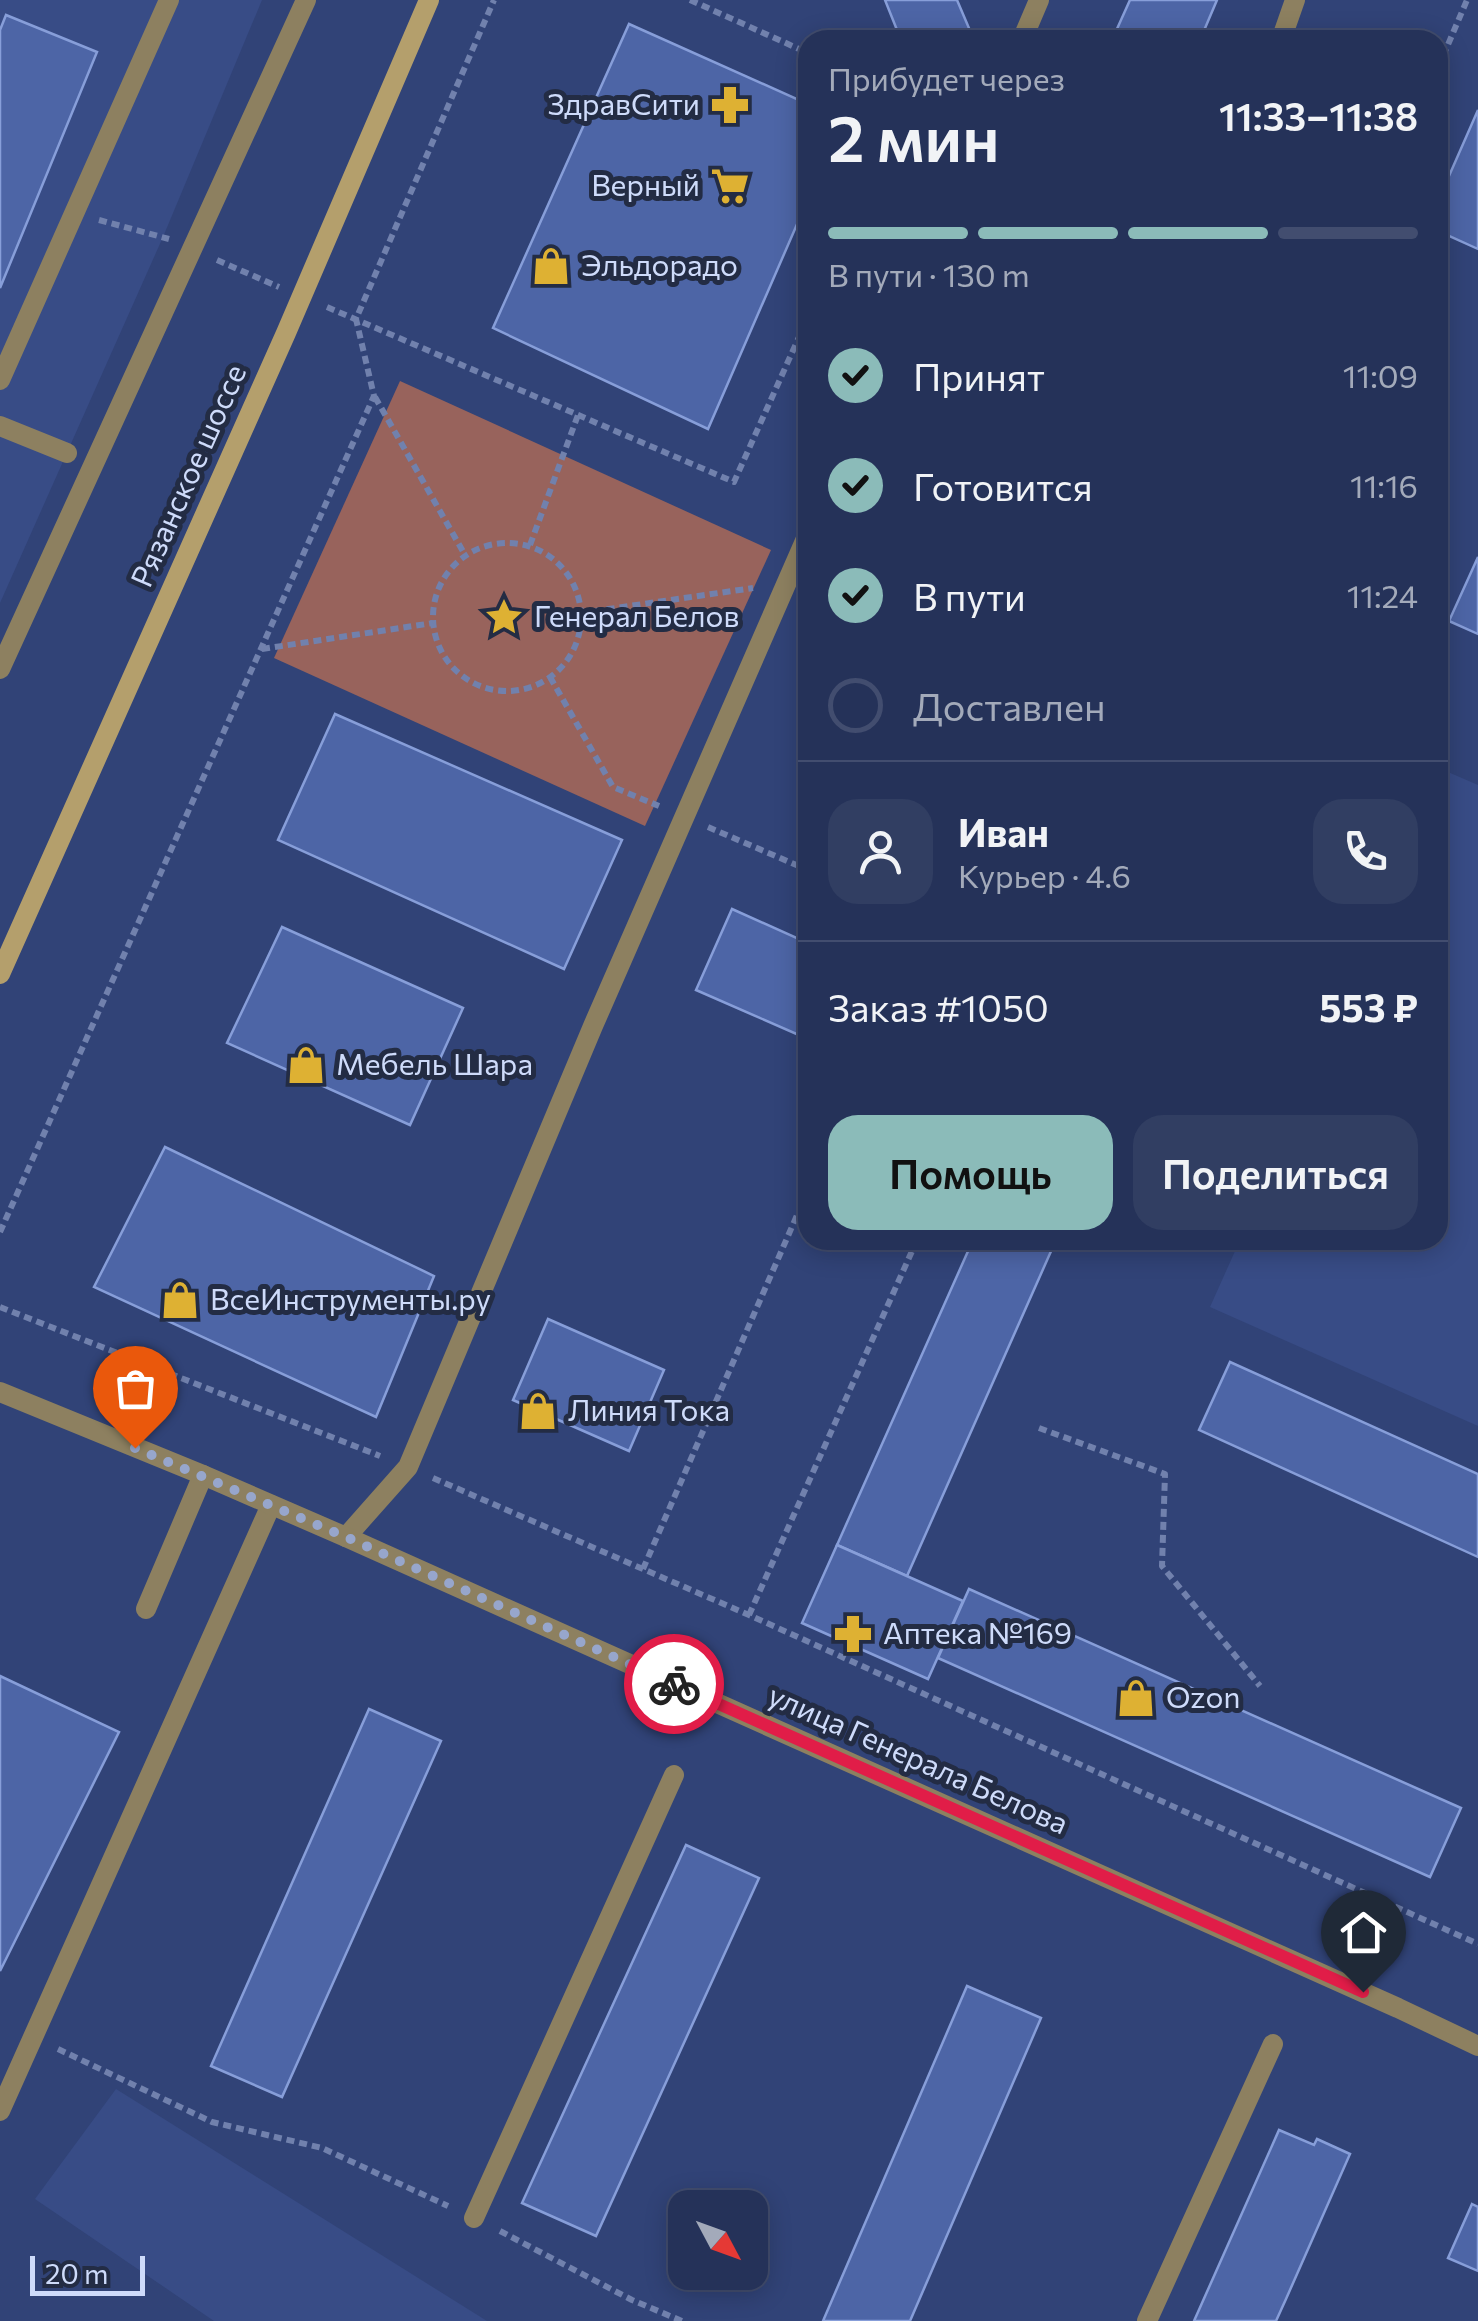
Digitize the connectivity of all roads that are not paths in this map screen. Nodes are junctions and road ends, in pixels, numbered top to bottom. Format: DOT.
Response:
graph roads {
  1 [pos="169,0"];
  2 [pos="306,0"];
  3 [pos="429,0"];
  4 [pos="1039,0"];
  5 [pos="1295,0"];
  6 [pos="1026,30"];
  7 [pos="1284,30"];
  8 [pos="0,380"];
  9 [pos="0,426"];
  10 [pos="66,453"];
  11 [pos="798,555"];
  12 [pos="7,638"];
  13 [pos="0,669"];
  14 [pos="0,974"];
  15 [pos="0,1392"];
  16 [pos="203,1475"];
  17 [pos="271,1504"];
  18 [pos="346,1537"];
  19 [pos="146,1609"];
  20 [pos="674,1775"];
  21 [pos="1273,2044"];
  22 [pos="1478,2046"];
  23 [pos="0,2111"];
  24 [pos="474,2218"];
  25 [pos="1147,2321"];
  1 -- 8 [label="street"];
  2 -- 12 [label="street"];
  3 -- 14 [label="main road, Рязанское шоссе"];
  4 -- 6 [label="street"];
  5 -- 7 [label="street"];
  9 -- 10 [label="street"];
  11 -- 18 [label="street"];
  12 -- 13 [label="street"];
  15 -- 16 [label="street, улица Генерала Белова"];
  16 -- 17 [label="street, улица Генерала Белова"];
  16 -- 19 [label="street"];
  17 -- 18 [label="street, улица Генерала Белова"];
  17 -- 23 [label="street"];
  18 -- 22 [label="street, улица Генерала Белова"];
  20 -- 24 [label="street"];
  21 -- 25 [label="street"];
}
